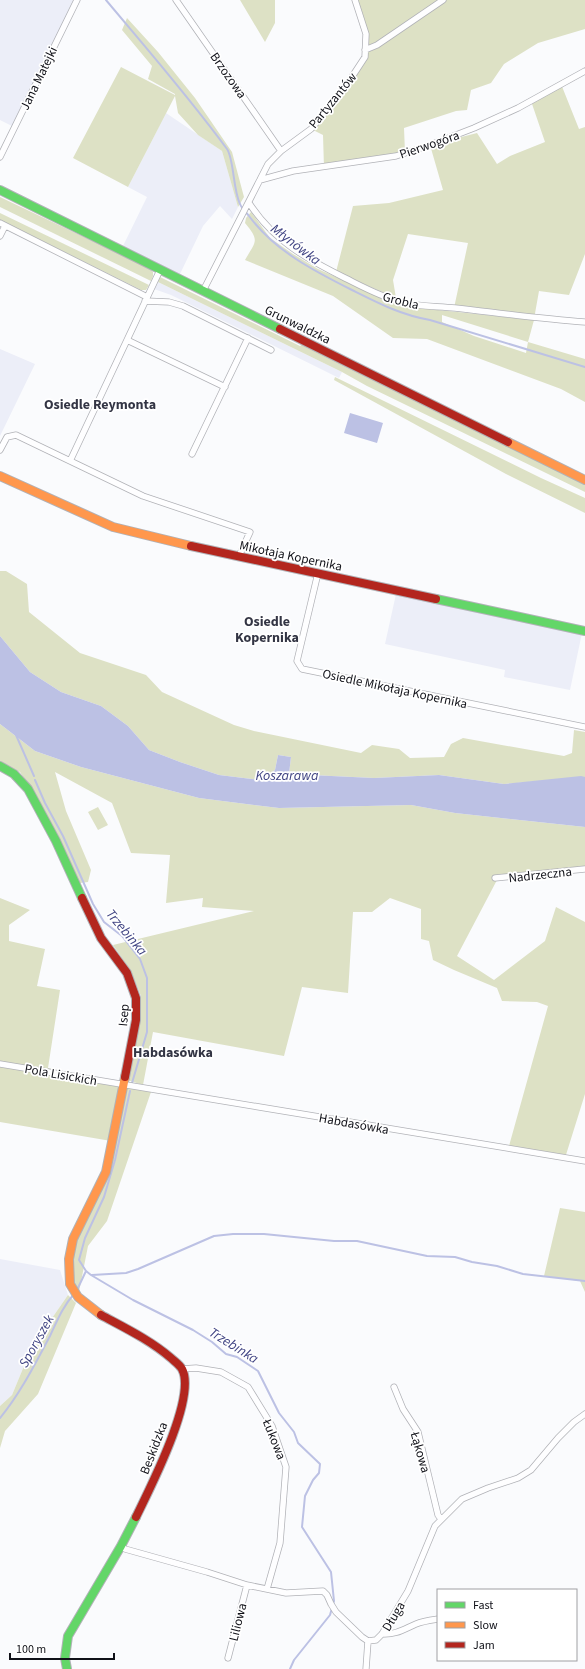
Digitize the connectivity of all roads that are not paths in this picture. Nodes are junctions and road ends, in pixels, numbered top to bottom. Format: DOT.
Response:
graph roads {
  1 [pos="77,0"];
  2 [pos="176,0"];
  3 [pos="355,0"];
  4 [pos="443,0"];
  5 [pos="365,50"];
  6 [pos="585,70"];
  7 [pos="281,151"];
  8 [pos="0,157"];
  9 [pos="260,180"];
  10 [pos="0,190"];
  11 [pos="249,203"];
  12 [pos="2,224"];
  13 [pos="0,236"];
  14 [pos="160,270"];
  15 [pos="203,291"];
  16 [pos="146,299"];
  17 [pos="585,322"];
  18 [pos="248,338"];
  19 [pos="127,340"];
  20 [pos="271,350"];
  21 [pos="225,387"];
  22 [pos="0,450"];
  23 [pos="192,454"];
  24 [pos="70,461"];
  25 [pos="0,476"];
  26 [pos="585,480"];
  27 [pos="239,556"];
  28 [pos="318,573"];
  29 [pos="585,631"];
  30 [pos="585,727"];
  31 [pos="0,766"];
  32 [pos="585,869"];
  33 [pos="495,878"];
  34 [pos="0,1064"];
  35 [pos="122,1085"];
  36 [pos="585,1161"];
  37 [pos="182,1369"];
  38 [pos="394,1387"];
  39 [pos="585,1414"];
  40 [pos="441,1519"];
  41 [pos="121,1546"];
  42 [pos="247,1585"];
  43 [pos="267,1589"];
  44 [pos="437,1618"];
  45 [pos="382,1634"];
  46 [pos="368,1641"];
  47 [pos="228,1658"];
  48 [pos="67,1669"];
  49 [pos="366,1669"];
  1 -- 8 [label="street, Jana Matejki"];
  2 -- 7 [label="street, Brzozowa"];
  3 -- 5 [label="street, Partyzantów"];
  4 -- 5 [label="street"];
  5 -- 7 [label="street, Partyzantów"];
  6 -- 9 [label="street, Pierwogóra"];
  7 -- 9 [label="street, Partyzantów"];
  9 -- 11 [label="street, Partyzantów"];
  10 -- 14 [label="street, Grunwaldzka"];
  11 -- 15 [label="street, Partyzantów"];
  11 -- 17 [label="street, Grobla"];
  12 -- 13 [label="street"];
  12 -- 16 [label="street"];
  14 -- 15 [label="street, Grunwaldzka"];
  14 -- 16 [label="street"];
  15 -- 26 [label="street, Grunwaldzka"];
  16 -- 18 [label="street"];
  16 -- 19 [label="street"];
  18 -- 20 [label="street"];
  18 -- 21 [label="street"];
  19 -- 21 [label="street"];
  19 -- 24 [label="street"];
  21 -- 23 [label="street"];
  22 -- 24 [label="street"];
  24 -- 27 [label="street"];
  25 -- 27 [label="street, Mikołaja Kopernika"];
  27 -- 28 [label="street, Mikołaja Kopernika"];
  28 -- 29 [label="street, Mikołaja Kopernika"];
  28 -- 30 [label="street, Osiedle Mikołaja Kopernika"];
  31 -- 35 [label="street, Isep"];
  32 -- 33 [label="street, Nadrzeczna"];
  34 -- 35 [label="street, Pola Lisickich"];
  35 -- 36 [label="street, Habdasówka"];
  35 -- 37 [label="street, Isep"];
  37 -- 41 [label="street, Beskidzka"];
  37 -- 43 [label="street, Łukowa"];
  38 -- 40 [label="street, Łąkowa"];
  39 -- 40 [label="street, Długa"];
  40 -- 45 [label="street, Długa"];
  41 -- 42 [label="street, Długa"];
  41 -- 48 [label="street, Beskidzka"];
  42 -- 43 [label="street, Długa"];
  42 -- 47 [label="street, Liliowa"];
  43 -- 46 [label="street, Długa"];
  44 -- 45 [label="street"];
  45 -- 46 [label="street, Długa"];
  46 -- 49 [label="street"];
}
